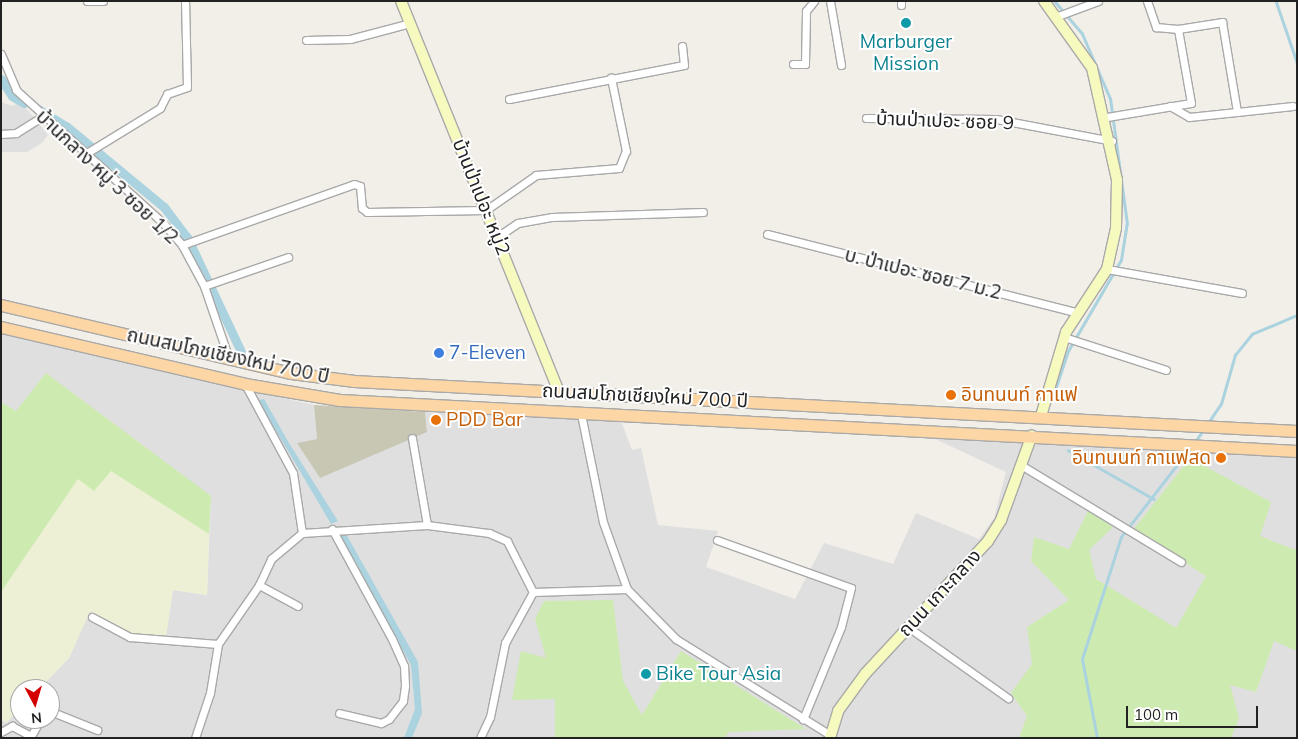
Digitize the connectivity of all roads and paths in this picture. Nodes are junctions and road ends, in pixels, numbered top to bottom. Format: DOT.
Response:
graph roads {
  1 [pos="104,1"];
  2 [pos="185,1"];
  3 [pos="401,1"];
  4 [pos="814,1"];
  5 [pos="830,1"];
  6 [pos="1044,1"];
  7 [pos="1098,1"];
  8 [pos="1147,1"];
  9 [pos="87,2"];
  10 [pos="1061,14"];
  11 [pos="410,23"];
  12 [pos="1178,29"];
  13 [pos="306,40"];
  14 [pos="682,46"];
  15 [pos="1,54"];
  16 [pos="793,64"];
  17 [pos="841,65"];
  18 [pos="611,78"];
  19 [pos="509,99"];
  20 [pos="1170,106"];
  21 [pos="1292,106"];
  22 [pos="1237,112"];
  23 [pos="1111,116"];
  24 [pos="42,117"];
  25 [pos="866,118"];
  26 [pos="1,134"];
  27 [pos="1112,141"];
  28 [pos="85,154"];
  29 [pos="486,210"];
  30 [pos="703,212"];
  31 [pos="768,234"];
  32 [pos="497,237"];
  33 [pos="182,245"];
  34 [pos="288,257"];
  35 [pos="1113,271"];
  36 [pos="204,286"];
  37 [pos="1242,293"];
  38 [pos="1,306"];
  39 [pos="1079,313"];
  40 [pos="1,327"];
  41 [pos="1064,338"];
  42 [pos="229,359"];
  43 [pos="1166,370"];
  44 [pos="245,384"];
  45 [pos="559,392"];
  46 [pos="581,414"];
  47 [pos="1040,416"];
  48 [pos="1297,431"];
  49 [pos="1032,435"];
  50 [pos="412,438"];
  51 [pos="1297,451"];
  52 [pos="1021,465"];
  53 [pos="427,526"];
  54 [pos="332,529"];
  55 [pos="302,533"];
  56 [pos="717,540"];
  57 [pos="1181,562"];
  58 [pos="260,585"];
  59 [pos="627,589"];
  60 [pos="533,592"];
  61 [pos="298,606"];
  62 [pos="92,617"];
  63 [pos="908,627"];
  64 [pos="218,644"];
  65 [pos="1008,698"];
  66 [pos="339,713"];
  67 [pos="60,715"];
  68 [pos="803,719"];
  69 [pos="18,729"];
  70 [pos="35,729"];
  71 [pos="97,730"];
  72 [pos="830,736"];
  73 [pos="195,738"];
  74 [pos="480,738"];
  1 -- 9 [label="street"];
  2 -- 28 [label="street"];
  3 -- 11 [label="street, บ้านป่าเปอะ หมู่2"];
  4 -- 16 [label="street"];
  5 -- 17 [label="street"];
  6 -- 10 [label="street"];
  7 -- 10 [label="street"];
  8 -- 12 [label="street"];
  10 -- 23 [label="street"];
  11 -- 13 [label="street"];
  11 -- 29 [label="street, บ้านป่าเปอะ หมู่2"];
  12 -- 20 [label="street"];
  12 -- 22 [label="street"];
  14 -- 18 [label="street"];
  15 -- 24 [label="street, บ้านกลาง หมู่ 3 ซอย 1/2"];
  18 -- 19 [label="street"];
  18 -- 29 [label="street"];
  20 -- 22 [label="street"];
  20 -- 23 [label="street"];
  21 -- 22 [label="street"];
  23 -- 27 [label="street"];
  24 -- 26 [label="street"];
  24 -- 28 [label="street, บ้านกลาง หมู่ 3 ซอย 1/2"];
  25 -- 27 [label="street, บ้านป่าเปอะ ซอย 9"];
  27 -- 35 [label="street"];
  28 -- 33 [label="street, บ้านกลาง หมู่ 3 ซอย 1/2"];
  29 -- 32 [label="street, บ้านป่าเปอะ หมู่2"];
  29 -- 33 [label="street"];
  30 -- 32 [label="street"];
  31 -- 39 [label="street, บ. ป่าเปอะ ซอย 7 ม.2"];
  32 -- 45 [label="street, บ้านป่าเปอะ หมู่2"];
  33 -- 36 [label="street, บ้านกลาง หมู่ 3 ซอย 1/2"];
  34 -- 36 [label="street"];
  35 -- 37 [label="street"];
  35 -- 39 [label="street"];
  36 -- 42 [label="street, บ้านกลาง หมู่ 3 ซอย 1/2"];
  38 -- 42 [label="main road, ถนนสมโภชเชียงใหม่ 700 ปี"];
  39 -- 41 [label="street"];
  40 -- 44 [label="main road, ถนนสมโภชเชียงใหม่ 700 ปี"];
  41 -- 43 [label="street"];
  41 -- 47 [label="street"];
  42 -- 45 [label="main road, ถนนสมโภชเชียงใหม่ 700 ปี"];
  44 -- 46 [label="main road, ถนนสมโภชเชียงใหม่ 700 ปี"];
  44 -- 55 [label="street"];
  45 -- 47 [label="main road, ถนนสมโภชเชียงใหม่ 700 ปี"];
  46 -- 49 [label="main road, ถนนสมโภชเชียงใหม่ 700 ปี"];
  46 -- 59 [label="street"];
  47 -- 48 [label="main road, ถนนสมโภชเชียงใหม่ 700 ปี"];
  49 -- 51 [label="main road, ถนนสมโภชเชียงใหม่ 700 ปี"];
  49 -- 52 [label="street, ถนน เกาะกลาง"];
  50 -- 53 [label="street"];
  52 -- 57 [label="street"];
  52 -- 63 [label="street, ถนน เกาะกลาง"];
  53 -- 54 [label="street"];
  53 -- 60 [label="street"];
  54 -- 55 [label="street"];
  54 -- 66 [label="street"];
  55 -- 58 [label="street"];
  56 -- 68 [label="street"];
  58 -- 61 [label="street"];
  58 -- 64 [label="street"];
  59 -- 60 [label="street"];
  59 -- 68 [label="street"];
  60 -- 74 [label="street"];
  62 -- 64 [label="street"];
  63 -- 65 [label="street"];
  63 -- 72 [label="street, ถนน เกาะกลาง"];
  64 -- 73 [label="street"];
  67 -- 71 [label="street"];
  68 -- 72 [label="street"];
  69 -- 70 [label="street"];
}
